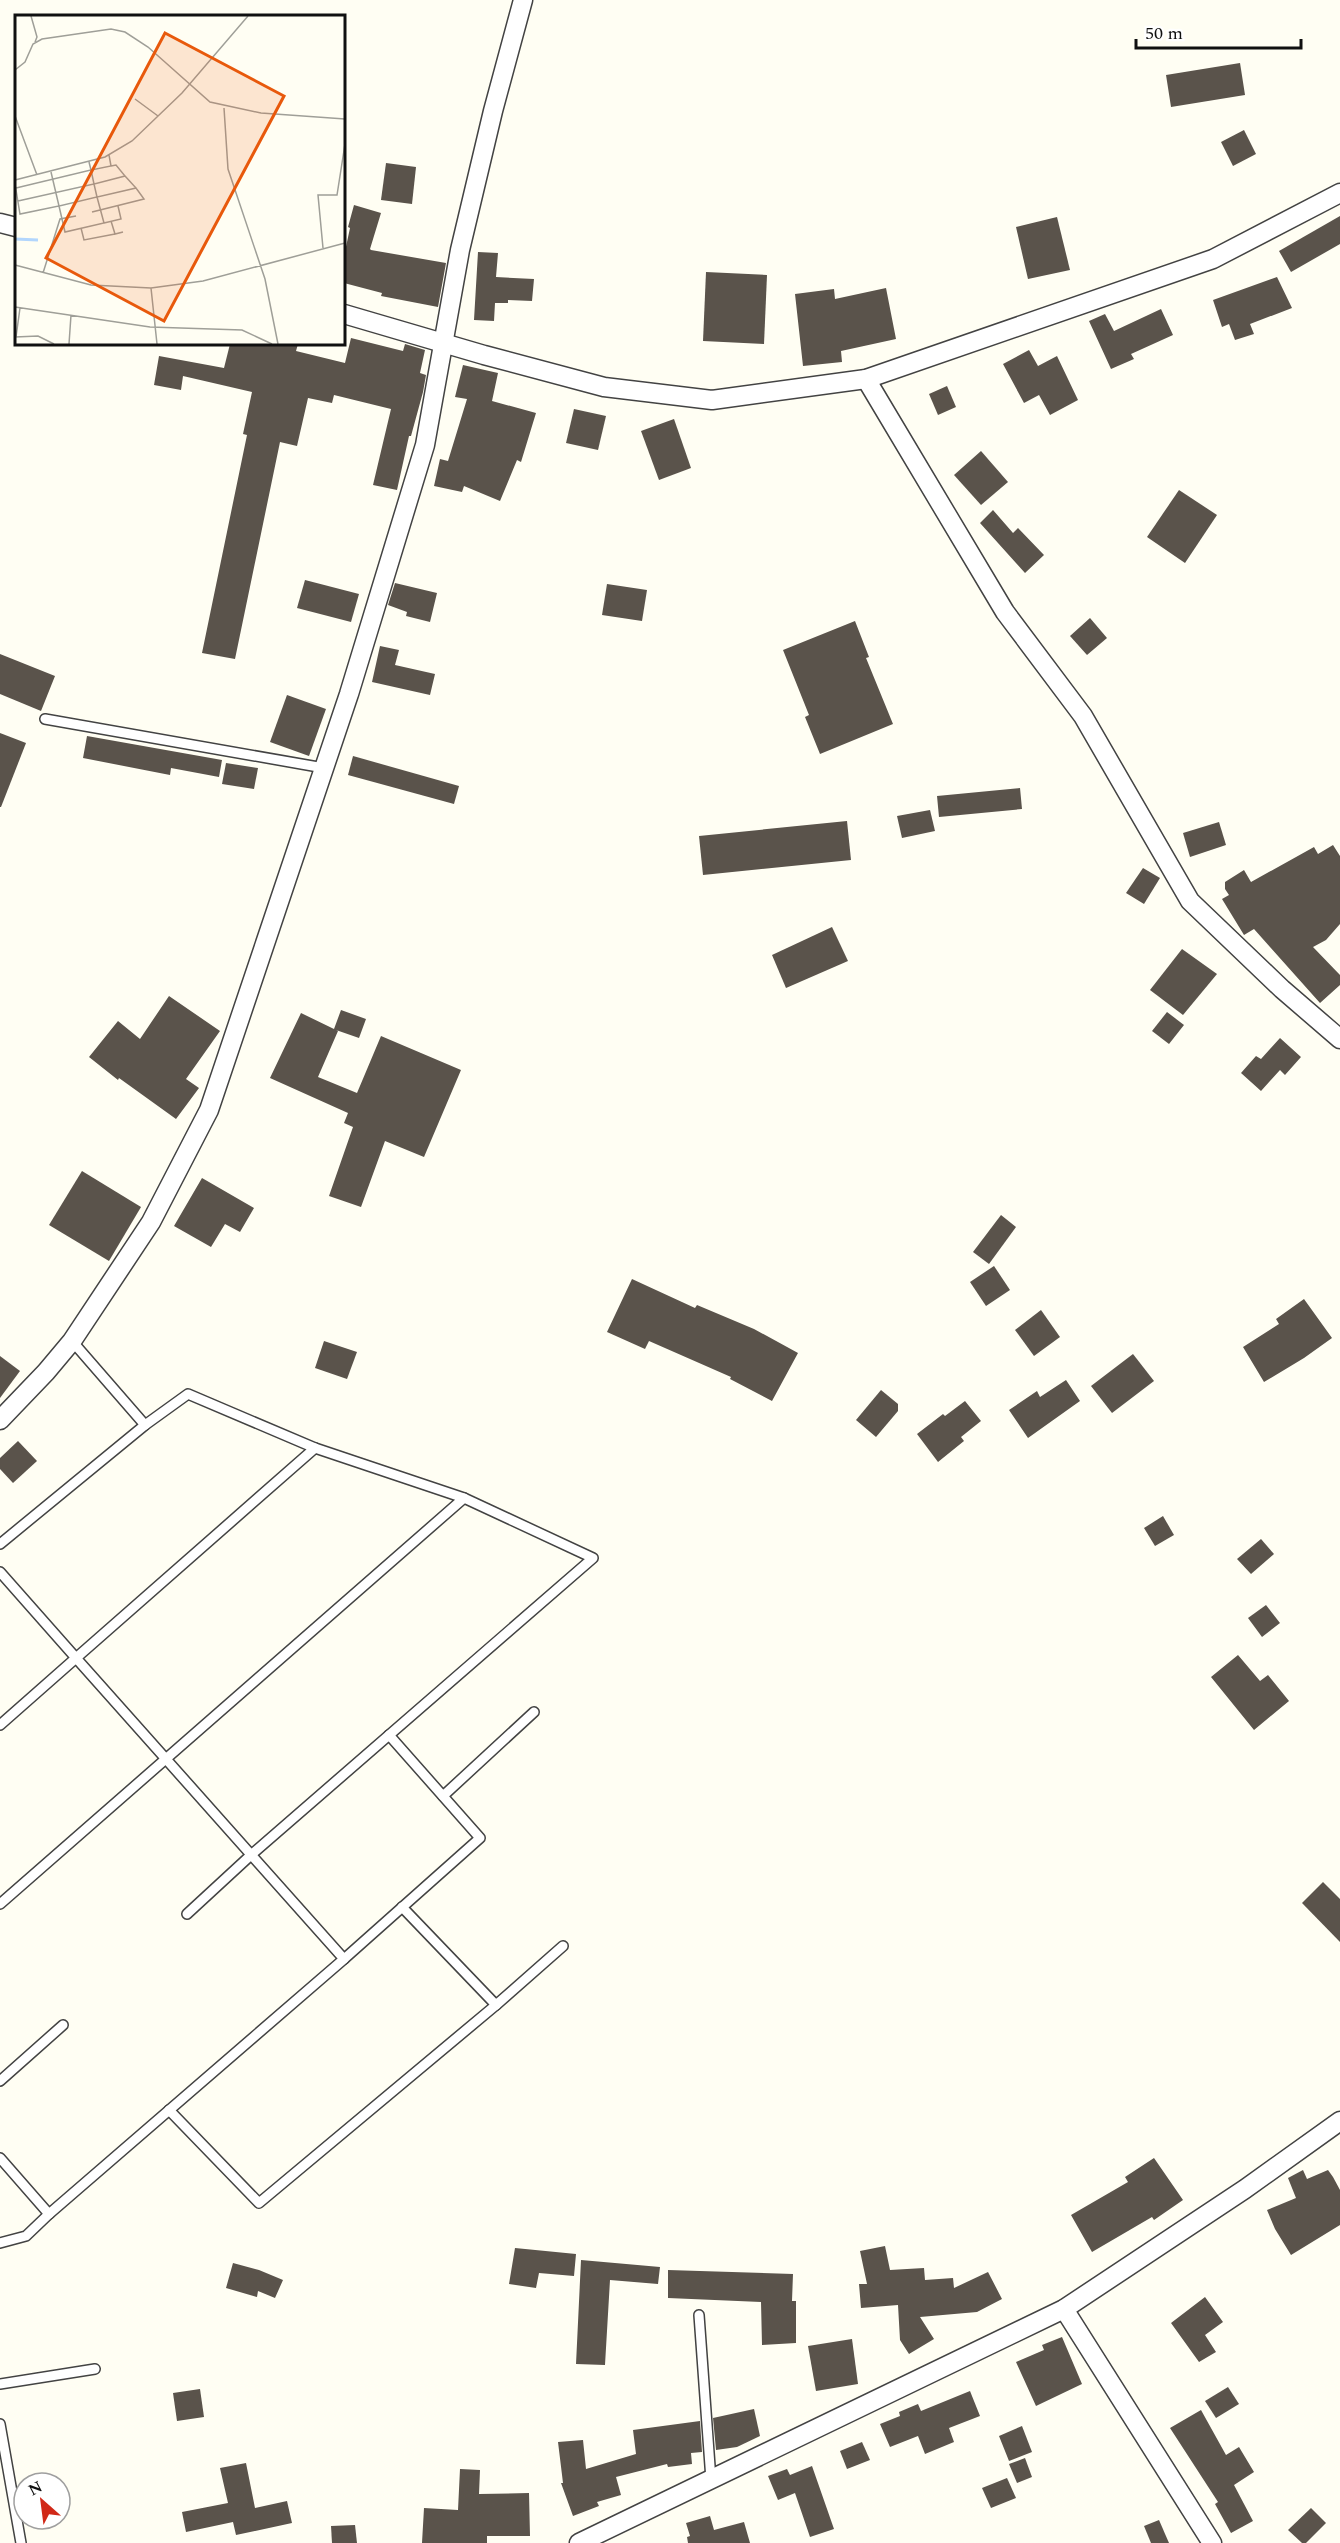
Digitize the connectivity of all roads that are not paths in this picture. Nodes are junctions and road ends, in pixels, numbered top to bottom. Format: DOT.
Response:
graph roads {
  1 [pos="523,0"];
  2 [pos="1340,194"];
  3 [pos="0,223"];
  4 [pos="15,227"];
  5 [pos="345,314"];
  6 [pos="444,344"];
  7 [pos="866,379"];
  8 [pos="45,719"];
  9 [pos="324,768"];
  10 [pos="1340,1039"];
  11 [pos="72,1341"];
  12 [pos="0,1420"];
  13 [pos="145,1425"];
  14 [pos="315,1448"];
  15 [pos="464,1498"];
  16 [pos="0,1544"];
  17 [pos="0,1572"];
  18 [pos="76,1659"];
  19 [pos="534,1712"];
  20 [pos="0,1725"];
  21 [pos="389,1735"];
  22 [pos="165,1757"];
  23 [pos="443,1797"];
  24 [pos="252,1855"];
  25 [pos="0,1904"];
  26 [pos="402,1907"];
  27 [pos="188,1914"];
  28 [pos="563,1946"];
  29 [pos="344,1959"];
  30 [pos="496,2006"];
  31 [pos="63,2025"];
  32 [pos="0,2081"];
  33 [pos="169,2110"];
  34 [pos="1340,2121"];
  35 [pos="0,2158"];
  36 [pos="49,2214"];
  37 [pos="0,2243"];
  38 [pos="1064,2309"];
  39 [pos="699,2315"];
  40 [pos="95,2369"];
  41 [pos="0,2384"];
  42 [pos="0,2424"];
  43 [pos="711,2480"];
  44 [pos="21,2543"];
  45 [pos="579,2543"];
  46 [pos="1212,2543"];
  1 -- 6 [label="street"];
  2 -- 7 [label="street"];
  3 -- 4 [label="street"];
  5 -- 6 [label="street"];
  6 -- 7 [label="street"];
  6 -- 9 [label="street"];
  7 -- 10 [label="street"];
  8 -- 9 [label="lane"];
  9 -- 11 [label="street"];
  11 -- 12 [label="street"];
  11 -- 13 [label="lane"];
  13 -- 14 [label="lane"];
  13 -- 16 [label="lane"];
  14 -- 15 [label="lane"];
  14 -- 18 [label="lane"];
  15 -- 21 [label="lane"];
  15 -- 22 [label="lane"];
  17 -- 18 [label="lane"];
  18 -- 20 [label="lane"];
  18 -- 22 [label="lane"];
  19 -- 23 [label="lane"];
  21 -- 23 [label="lane"];
  21 -- 24 [label="lane"];
  22 -- 24 [label="lane"];
  22 -- 25 [label="lane"];
  23 -- 26 [label="lane"];
  24 -- 27 [label="lane"];
  24 -- 29 [label="lane"];
  26 -- 29 [label="lane"];
  26 -- 30 [label="lane"];
  28 -- 30 [label="lane"];
  29 -- 33 [label="lane"];
  30 -- 33 [label="lane"];
  31 -- 32 [label="lane"];
  33 -- 36 [label="lane"];
  34 -- 38 [label="street"];
  35 -- 36 [label="lane"];
  36 -- 37 [label="lane"];
  38 -- 43 [label="street"];
  38 -- 46 [label="street"];
  39 -- 43 [label="lane"];
  40 -- 41 [label="lane"];
  42 -- 44 [label="lane"];
  43 -- 45 [label="street"];
}
